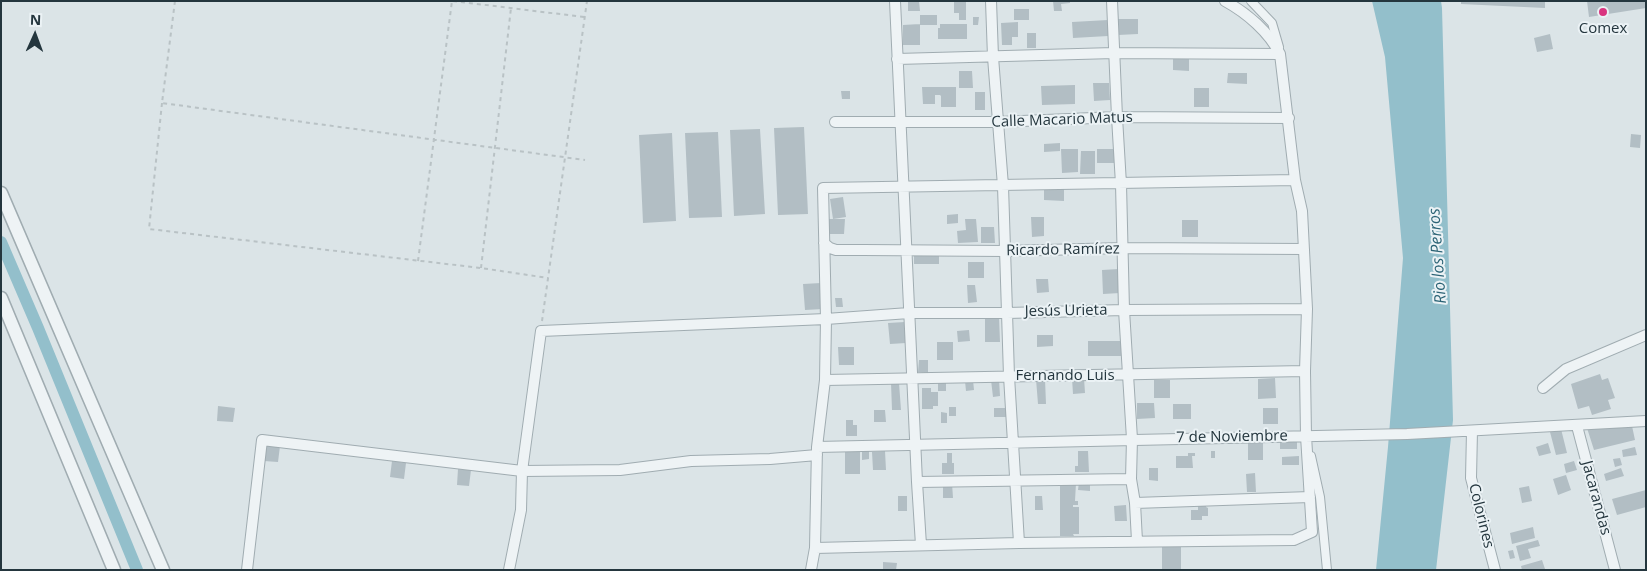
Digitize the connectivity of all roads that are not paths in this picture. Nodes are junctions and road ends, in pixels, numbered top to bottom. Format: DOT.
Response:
graph roads {
  1 [pos="895,1"];
  2 [pos="991,1"];
  3 [pos="1112,1"];
  4 [pos="1225,1"];
  5 [pos="1251,1"];
  6 [pos="1114,53"];
  7 [pos="1280,54"];
  8 [pos="993,57"];
  9 [pos="898,59"];
  10 [pos="1117,117"];
  11 [pos="1289,118"];
  12 [pos="835,122"];
  13 [pos="998,122"];
  14 [pos="900,123"];
  15 [pos="1296,180"];
  16 [pos="1121,184"];
  17 [pos="903,186"];
  18 [pos="1003,186"];
  19 [pos="1,193"];
  20 [pos="824,243"];
  21 [pos="1123,248"];
  22 [pos="1304,248"];
  23 [pos="906,250"];
  24 [pos="1005,251"];
  25 [pos="1,298"];
  26 [pos="1307,309"];
  27 [pos="1124,310"];
  28 [pos="909,313"];
  29 [pos="1007,313"];
  30 [pos="826,320"];
  31 [pos="1646,335"];
  32 [pos="1304,371"];
  33 [pos="1129,375"];
  34 [pos="1009,376"];
  35 [pos="912,379"];
  36 [pos="825,380"];
  37 [pos="1543,388"];
  38 [pos="1646,421"];
  39 [pos="1578,426"];
  40 [pos="1476,431"];
  41 [pos="1306,436"];
  42 [pos="1132,439"];
  43 [pos="1013,442"];
  44 [pos="915,444"];
  45 [pos="817,451"];
  46 [pos="522,471"];
  47 [pos="1131,479"];
  48 [pos="917,482"];
  49 [pos="1016,482"];
  50 [pos="1310,497"];
  51 [pos="1135,503"];
  52 [pos="1137,541"];
  53 [pos="1019,542"];
  54 [pos="921,545"];
  55 [pos="815,548"];
  56 [pos="114,570"];
  57 [pos="162,570"];
  58 [pos="247,570"];
  59 [pos="509,570"];
  60 [pos="811,570"];
  61 [pos="1327,570"];
  62 [pos="1495,570"];
  63 [pos="1615,570"];
  1 -- 9 [label="street"];
  2 -- 8 [label="street"];
  3 -- 6 [label="street"];
  4 -- 7 [label="street"];
  5 -- 7 [label="street"];
  6 -- 7 [label="street"];
  6 -- 8 [label="street"];
  6 -- 10 [label="street"];
  7 -- 11 [label="street"];
  8 -- 9 [label="street"];
  8 -- 13 [label="street"];
  9 -- 14 [label="street"];
  10 -- 11 [label="street, Calle Macario Matus"];
  10 -- 13 [label="street, Calle Macario Matus"];
  10 -- 16 [label="street"];
  11 -- 15 [label="street"];
  12 -- 14 [label="street, Calle Macario Matus"];
  13 -- 14 [label="street, Calle Macario Matus"];
  13 -- 18 [label="street"];
  14 -- 17 [label="street"];
  15 -- 16 [label="street"];
  15 -- 22 [label="street"];
  16 -- 18 [label="street"];
  16 -- 21 [label="street"];
  17 -- 18 [label="street"];
  17 -- 20 [label="street"];
  17 -- 23 [label="street"];
  18 -- 24 [label="street"];
  19 -- 57 [label="street"];
  20 -- 23 [label="street, Ricardo Ramírez"];
  20 -- 30 [label="street"];
  21 -- 22 [label="street, Ricardo Ramírez"];
  21 -- 24 [label="street, Ricardo Ramírez"];
  21 -- 27 [label="street"];
  22 -- 26 [label="street"];
  23 -- 24 [label="street, Ricardo Ramírez"];
  23 -- 28 [label="street"];
  24 -- 29 [label="street"];
  25 -- 56 [label="street"];
  26 -- 27 [label="street, Jesús Urieta"];
  26 -- 32 [label="street"];
  27 -- 29 [label="street, Jesús Urieta"];
  27 -- 33 [label="street"];
  28 -- 29 [label="street, Jesús Urieta"];
  28 -- 30 [label="street, Jesús Urieta"];
  28 -- 35 [label="street"];
  29 -- 34 [label="street"];
  30 -- 36 [label="street"];
  30 -- 46 [label="street, Jesús Urieta"];
  31 -- 37 [label="street"];
  32 -- 33 [label="street, Fernando Luis"];
  32 -- 41 [label="street"];
  33 -- 34 [label="street, Fernando Luis"];
  33 -- 42 [label="street"];
  34 -- 35 [label="street, Fernando Luis"];
  34 -- 43 [label="street"];
  35 -- 36 [label="street, Fernando Luis"];
  35 -- 44 [label="street"];
  36 -- 45 [label="street"];
  38 -- 39 [label="street, 7 de Noviembre"];
  39 -- 40 [label="street, 7 de Noviembre"];
  39 -- 63 [label="street, Jacarandas"];
  40 -- 41 [label="street, 7 de Noviembre"];
  40 -- 62 [label="street, Colorines"];
  41 -- 42 [label="street, 7 de Noviembre"];
  41 -- 50 [label="street"];
  41 -- 61 [label="street"];
  42 -- 43 [label="street, 7 de Noviembre"];
  42 -- 47 [label="street"];
  43 -- 44 [label="street, 7 de Noviembre"];
  43 -- 49 [label="street"];
  44 -- 45 [label="street, 7 de Noviembre"];
  44 -- 48 [label="street"];
  45 -- 46 [label="street, 7 de Noviembre"];
  45 -- 55 [label="street"];
  46 -- 58 [label="street, 7 de Noviembre"];
  46 -- 59 [label="street"];
  47 -- 49 [label="street"];
  47 -- 51 [label="street"];
  48 -- 49 [label="street"];
  48 -- 54 [label="street"];
  49 -- 53 [label="street"];
  50 -- 51 [label="street"];
  50 -- 52 [label="street"];
  51 -- 52 [label="street"];
  52 -- 53 [label="street"];
  53 -- 54 [label="street"];
  54 -- 55 [label="street"];
  55 -- 60 [label="street"];
}
